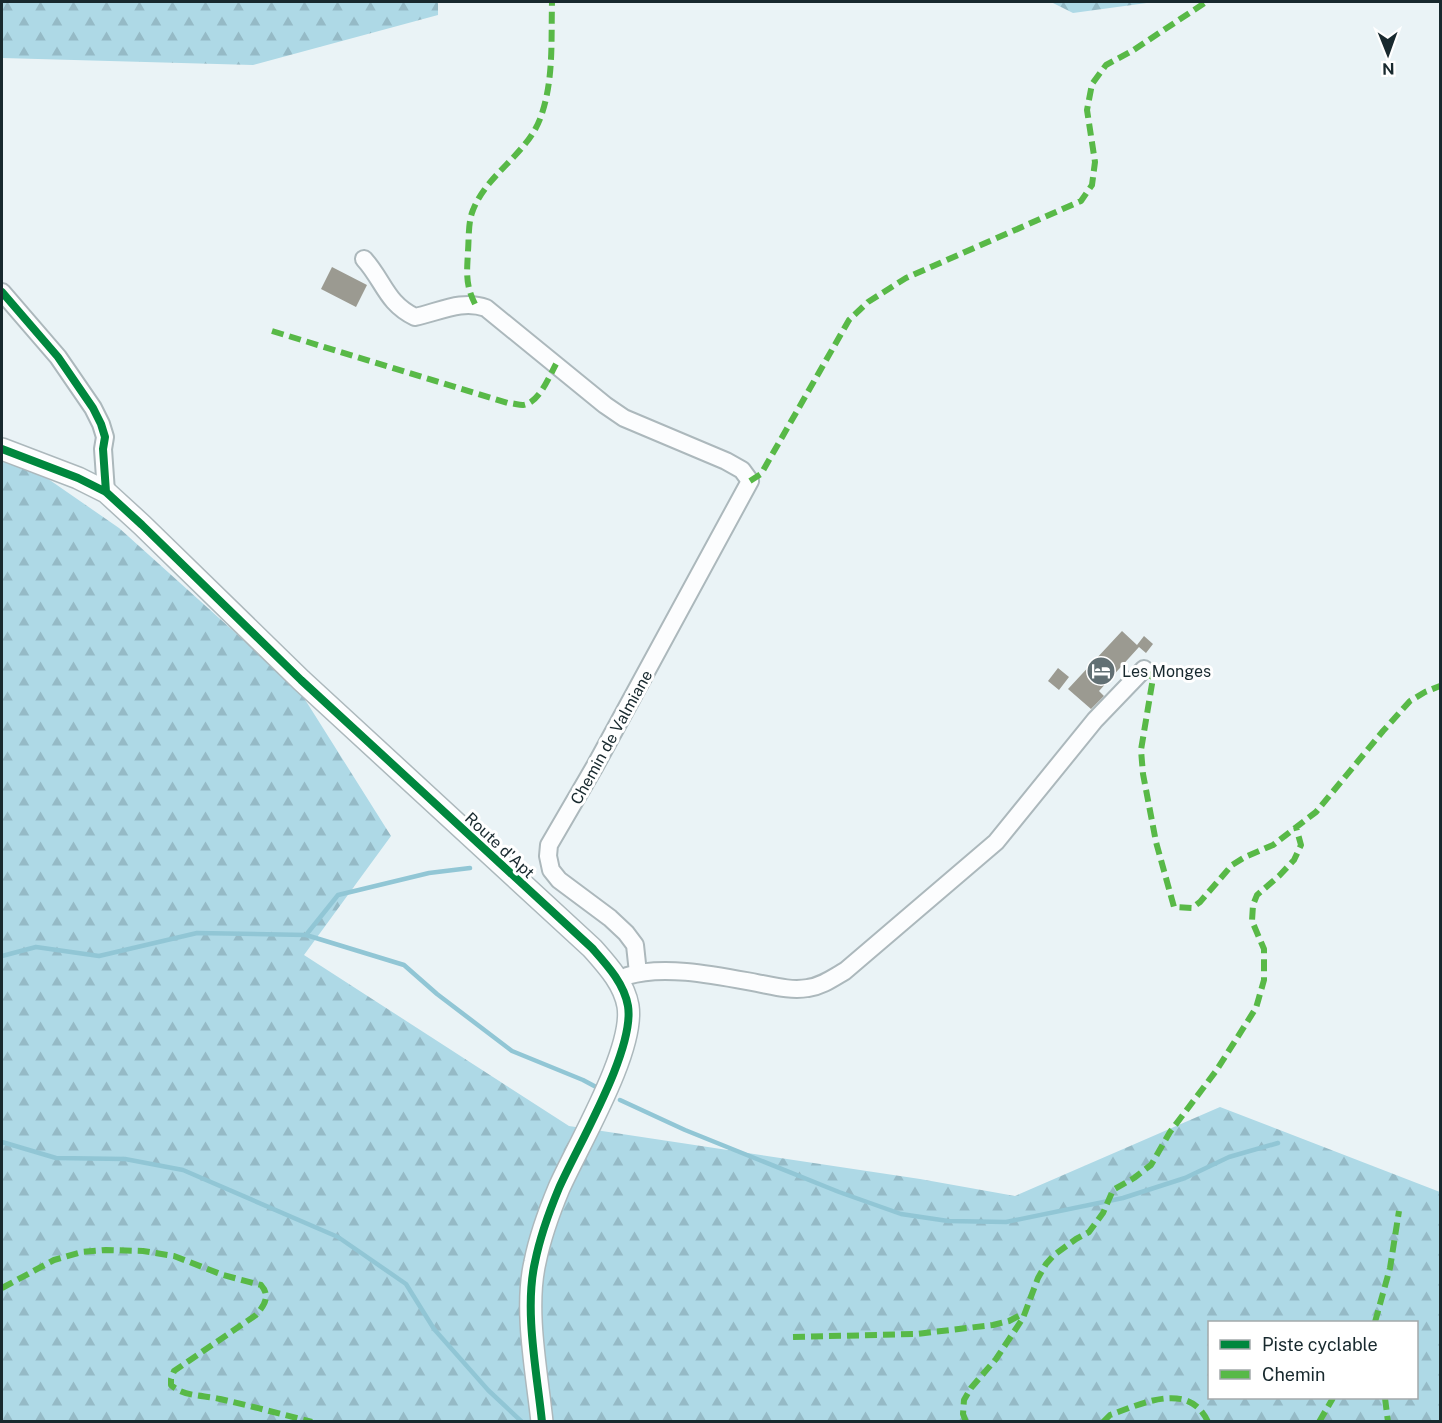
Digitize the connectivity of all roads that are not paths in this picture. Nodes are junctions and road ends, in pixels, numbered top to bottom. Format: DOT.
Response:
graph roads {
  1 [pos="364,259"];
  2 [pos="2,292"];
  3 [pos="2,449"];
  4 [pos="103,449"];
  5 [pos="78,478"];
  6 [pos="106,492"];
  7 [pos="1144,669"];
  8 [pos="638,973"];
  9 [pos="617,980"];
  10 [pos="542,1422"];
  1 -- 8 [label="street, Chemin de Valmiane"];
  2 -- 4 [label="street"];
  3 -- 5 [label="main road, Route d'Apt"];
  4 -- 5 [label="street"];
  4 -- 6 [label="street"];
  5 -- 6 [label="main road, Route d'Apt"];
  6 -- 9 [label="main road, Route d'Apt"];
  7 -- 8 [label="street"];
  8 -- 9 [label="street"];
  9 -- 10 [label="main road, Route d'Apt"];
}
